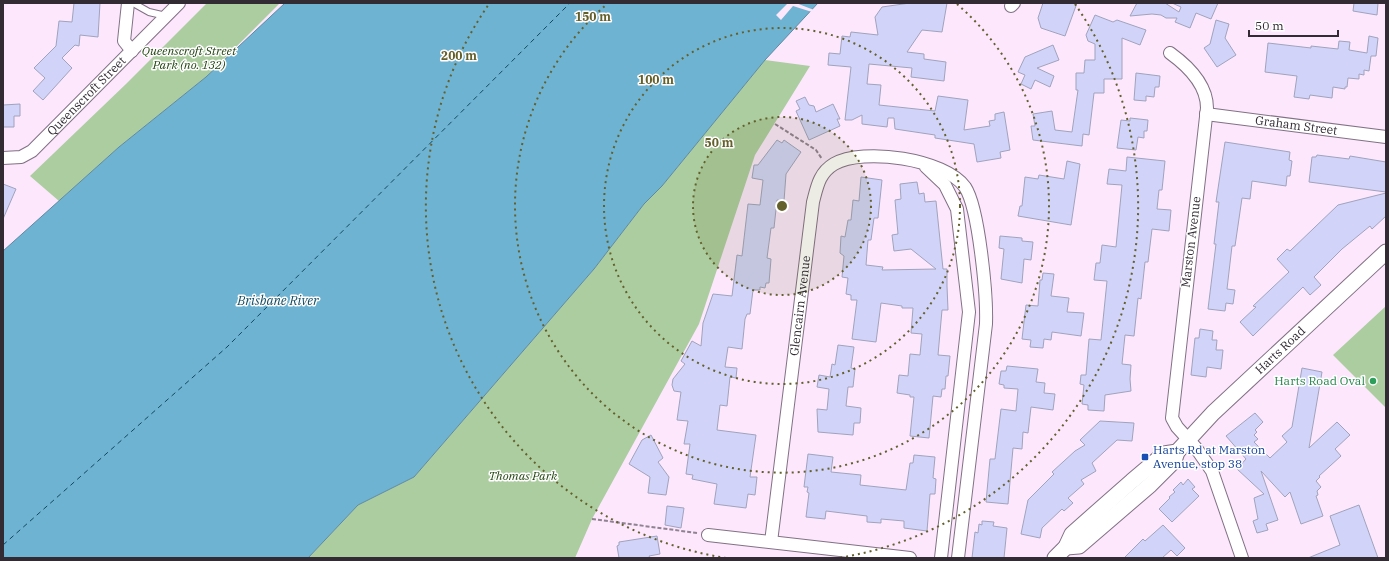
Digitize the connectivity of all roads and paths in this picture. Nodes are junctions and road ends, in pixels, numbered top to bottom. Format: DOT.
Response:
graph roads {
  1 [pos="128,3"];
  2 [pos="133,3"];
  3 [pos="179,3"];
  4 [pos="166,16"];
  5 [pos="132,51"];
  6 [pos="1170,53"];
  7 [pos="1206,114"];
  8 [pos="775,124"];
  9 [pos="1386,137"];
  10 [pos="3,158"];
  11 [pos="825,163"];
  12 [pos="920,163"];
  13 [pos="1386,252"];
  14 [pos="1188,439"];
  15 [pos="592,519"];
  16 [pos="696,533"];
  17 [pos="708,534"];
  18 [pos="771,542"];
  19 [pos="910,558"];
  20 [pos="941,558"];
  21 [pos="958,558"];
  22 [pos="1055,558"];
  23 [pos="1242,558"];
  1 -- 5 [label="street"];
  2 -- 4 [label="lane"];
  3 -- 4 [label="street, Queenscroft Street"];
  4 -- 5 [label="street, Queenscroft Street"];
  5 -- 10 [label="street, Queenscroft Street"];
  6 -- 7 [label="street, Marston Avenue"];
  7 -- 9 [label="street, Graham Street"];
  7 -- 14 [label="street, Marston Avenue"];
  8 -- 11 [label="path"];
  12 -- 18 [label="street, Glencairn Avenue"];
  12 -- 20 [label="street, Glencairn Avenue"];
  12 -- 21 [label="street, Glencairn Avenue"];
  13 -- 14 [label="street, Harts Road"];
  14 -- 22 [label="street, Harts Road"];
  14 -- 23 [label="street, Marston Avenue"];
  15 -- 16 [label="path"];
  17 -- 18 [label="street"];
  18 -- 19 [label="street"];
}
